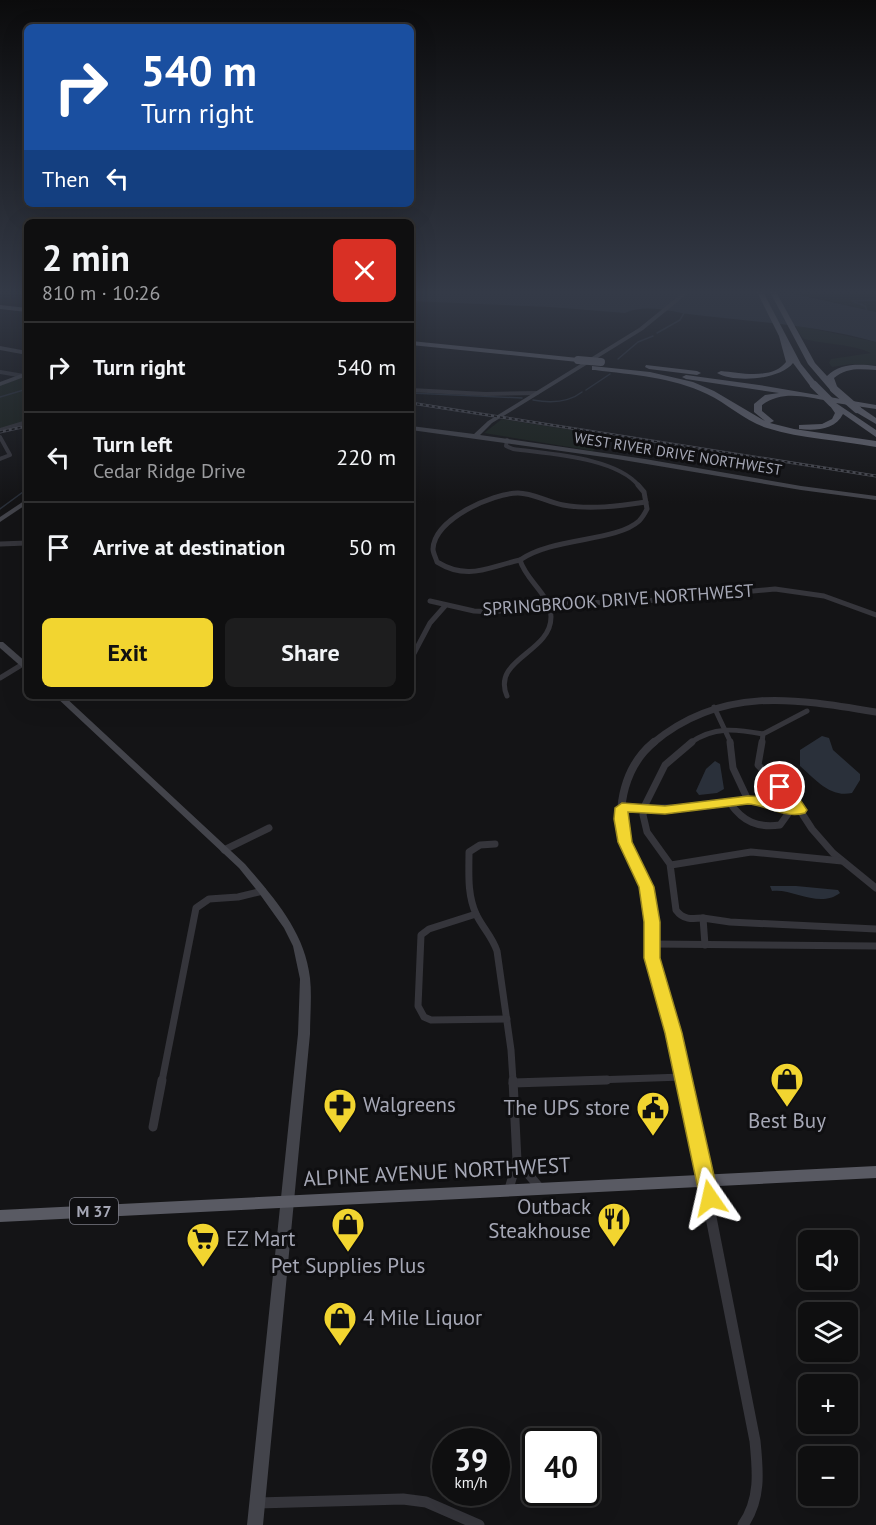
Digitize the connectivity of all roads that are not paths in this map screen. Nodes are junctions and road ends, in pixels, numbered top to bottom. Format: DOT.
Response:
graph roads {
  1 [pos="554,361"];
  2 [pos="560,361"];
  3 [pos="589,361"];
  4 [pos="788,361"];
  5 [pos="797,361"];
  6 [pos="810,361"];
  7 [pos="575,363"];
  8 [pos="596,366"];
  9 [pos="660,368"];
  10 [pos="876,368"];
  11 [pos="0,372"];
  12 [pos="24,375"];
  13 [pos="24,375"];
  14 [pos="0,384"];
  15 [pos="833,388"];
  16 [pos="414,390"];
  17 [pos="537,393"];
  18 [pos="840,399"];
  19 [pos="876,399"];
  20 [pos="876,407"];
  21 [pos="24,423"];
  22 [pos="876,423"];
  23 [pos="414,428"];
  24 [pos="0,430"];
  25 [pos="876,434"];
  26 [pos="476,436"];
  27 [pos="0,437"];
  28 [pos="507,440"];
  29 [pos="876,444"];
  30 [pos="0,459"];
  31 [pos="876,498"];
  32 [pos="646,502"];
  33 [pos="24,503"];
  34 [pos="0,520"];
  35 [pos="24,543"];
  36 [pos="0,544"];
  37 [pos="520,560"];
  38 [pos="430,601"];
  39 [pos="549,604"];
  40 [pos="445,606"];
  41 [pos="876,615"];
  42 [pos="0,644"];
  43 [pos="414,653"];
  44 [pos="24,665"];
  45 [pos="24,666"];
  46 [pos="0,678"];
  47 [pos="507,696"];
  48 [pos="62,699"];
  49 [pos="714,707"];
  50 [pos="807,711"];
  51 [pos="876,712"];
  52 [pos="727,731"];
  53 [pos="763,734"];
  54 [pos="748,800"];
  55 [pos="730,803"];
  56 [pos="622,808"];
  57 [pos="644,809"];
  58 [pos="800,810"];
  59 [pos="790,812"];
  60 [pos="268,828"];
  61 [pos="495,844"];
  62 [pos="224,850"];
  63 [pos="843,862"];
  64 [pos="671,865"];
  65 [pos="876,888"];
  66 [pos="263,891"];
  67 [pos="476,914"];
  68 [pos="703,918"];
  69 [pos="876,929"];
  70 [pos="651,944"];
  71 [pos="705,945"];
  72 [pos="876,946"];
  73 [pos="507,1019"];
  74 [pos="683,1077"];
  75 [pos="513,1083"];
  76 [pos="153,1127"];
  77 [pos="518,1161"];
  78 [pos="876,1172"];
  79 [pos="706,1180"];
  80 [pos="540,1188"];
  81 [pos="509,1189"];
  82 [pos="289,1201"];
  83 [pos="0,1216"];
  84 [pos="257,1503"];
  85 [pos="255,1525"];
  86 [pos="479,1525"];
  87 [pos="743,1525"];
  1 -- 7 [label="highway"];
  2 -- 7 [label="highway"];
  3 -- 17 [label="main road"];
  4 -- 9 [label="highway"];
  5 -- 18 [label="highway, bridge"];
  6 -- 15 [label="highway"];
  7 -- 8 [label="highway"];
  8 -- 9 [label="highway"];
  8 -- 18 [label="highway"];
  8 -- 29 [label="highway"];
  9 -- 18 [label="highway"];
  10 -- 15 [label="highway"];
  11 -- 12 [label="street"];
  13 -- 14 [label="main road"];
  15 -- 22 [label="highway, bridge"];
  16 -- 17 [label="street"];
  17 -- 26 [label="main road"];
  18 -- 18 [label="highway"];
  18 -- 19 [label="highway"];
  18 -- 20 [label="highway"];
  18 -- 25 [label="highway"];
  21 -- 24 [label="street"];
  23 -- 26 [label="main road, WEST RIVER DRIVE NORTHWEST"];
  26 -- 28 [label="main road, WEST RIVER DRIVE NORTHWEST"];
  27 -- 30 [label="street"];
  28 -- 31 [label="main road, WEST RIVER DRIVE NORTHWEST"];
  28 -- 32 [label="street"];
  32 -- 37 [label="street"];
  32 -- 37 [label="street"];
  33 -- 34 [label="main road"];
  35 -- 36 [label="street"];
  37 -- 39 [label="street"];
  38 -- 40 [label="street, SPRINGBROOK DRIVE NORTHWEST"];
  39 -- 40 [label="street, SPRINGBROOK DRIVE NORTHWEST"];
  39 -- 41 [label="street, SPRINGBROOK DRIVE NORTHWEST"];
  39 -- 47 [label="street"];
  40 -- 43 [label="street"];
  42 -- 44 [label="main road"];
  45 -- 46 [label="street"];
  48 -- 62 [label="main road"];
  49 -- 51 [label="street"];
  49 -- 52 [label="street"];
  49 -- 56 [label="street"];
  50 -- 53 [label="street"];
  52 -- 53 [label="street"];
  52 -- 54 [label="street"];
  52 -- 57 [label="street"];
  53 -- 58 [label="street"];
  54 -- 55 [label="street"];
  54 -- 59 [label="street"];
  55 -- 57 [label="street"];
  55 -- 59 [label="street"];
  56 -- 57 [label="street"];
  56 -- 70 [label="street"];
  57 -- 64 [label="street"];
  58 -- 59 [label="street"];
  58 -- 63 [label="street"];
  60 -- 62 [label="street"];
  61 -- 67 [label="street"];
  62 -- 66 [label="main road"];
  63 -- 64 [label="street"];
  63 -- 65 [label="street"];
  64 -- 68 [label="street"];
  66 -- 76 [label="street"];
  66 -- 82 [label="main road"];
  67 -- 73 [label="street"];
  67 -- 73 [label="street"];
  68 -- 69 [label="street"];
  68 -- 71 [label="street"];
  70 -- 71 [label="street"];
  70 -- 74 [label="street"];
  71 -- 72 [label="street"];
  73 -- 75 [label="street"];
  74 -- 75 [label="street"];
  74 -- 79 [label="street"];
  75 -- 77 [label="street"];
  77 -- 80 [label="street"];
  77 -- 81 [label="street"];
  78 -- 79 [label="highway, ALPINE AVENUE NORTHWEST / M 37"];
  79 -- 80 [label="highway, ALPINE AVENUE NORTHWEST / M 37"];
  79 -- 87 [label="street"];
  80 -- 81 [label="highway, ALPINE AVENUE NORTHWEST / M 37"];
  81 -- 82 [label="highway, ALPINE AVENUE NORTHWEST / M 37"];
  82 -- 83 [label="highway, ALPINE AVENUE NORTHWEST / M 37"];
  82 -- 84 [label="main road"];
  84 -- 85 [label="main road"];
  84 -- 86 [label="street"];
}
